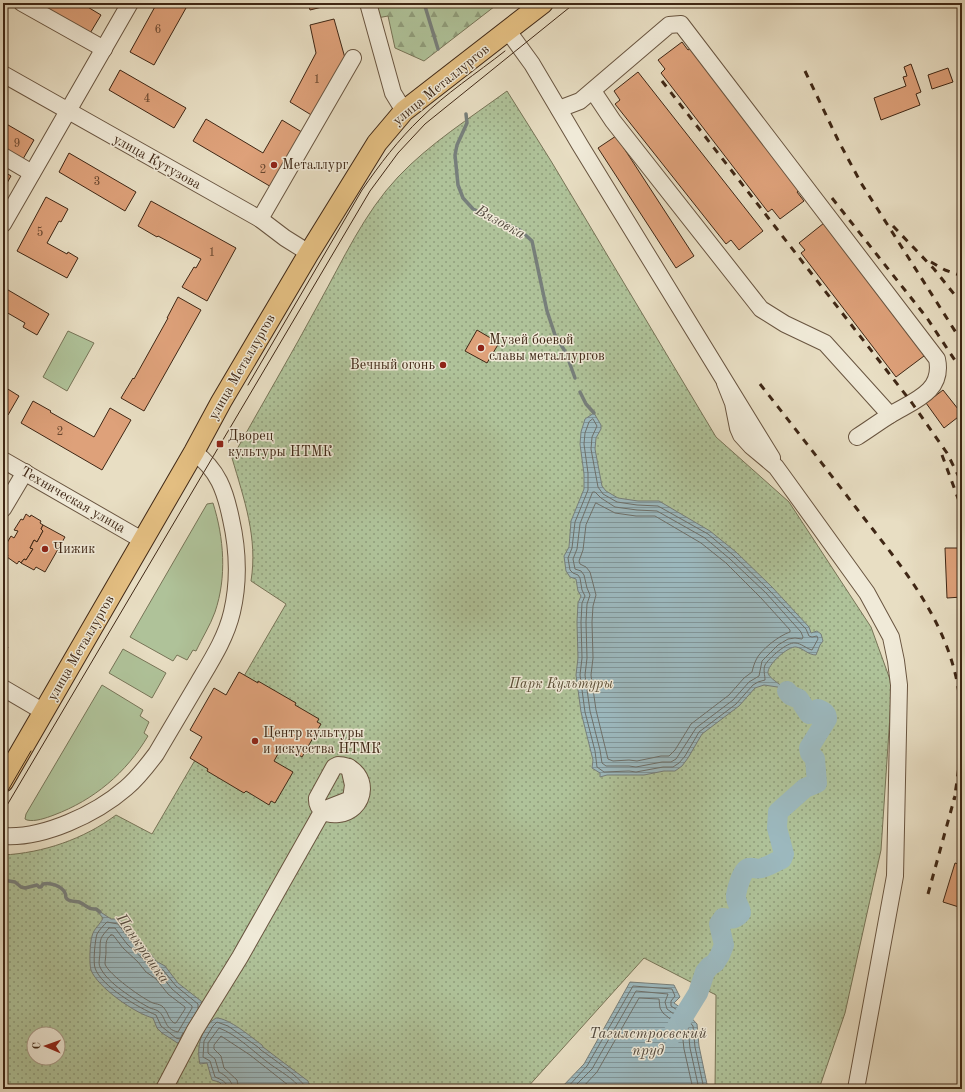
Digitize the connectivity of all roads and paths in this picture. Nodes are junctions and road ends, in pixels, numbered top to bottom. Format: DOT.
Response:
graph roads {
  1 [pos="22,3"];
  2 [pos="130,3"];
  3 [pos="368,3"];
  4 [pos="544,3"];
  5 [pos="508,31"];
  6 [pos="104,49"];
  7 [pos="353,58"];
  8 [pos="3,74"];
  9 [pos="592,91"];
  10 [pos="559,109"];
  11 [pos="404,111"];
  12 [pos="68,112"];
  13 [pos="3,156"];
  14 [pos="32,173"];
  15 [pos="260,220"];
  16 [pos="3,224"];
  17 [pos="309,253"];
  18 [pos="890,415"];
  19 [pos="856,437"];
  20 [pos="194,452"];
  21 [pos="3,460"];
  22 [pos="25,472"];
  23 [pos="3,509"];
  24 [pos="142,540"];
  25 [pos="3,688"];
  26 [pos="44,712"];
  27 [pos="3,782"];
  28 [pos="323,810"];
  29 [pos="3,836"];
  30 [pos="164,1089"];
  31 [pos="856,1089"];
  1 -- 6 [label="street"];
  2 -- 6 [label="street"];
  3 -- 11 [label="street"];
  4 -- 5 [label="main road, улица Металлургов"];
  5 -- 10 [label="street"];
  5 -- 11 [label="main road, улица Металлургов"];
  6 -- 12 [label="street"];
  7 -- 15 [label="street"];
  8 -- 12 [label="street, улица Кутузова"];
  9 -- 10 [label="street"];
  9 -- 18 [label="street"];
  9 -- 18 [label="street"];
  10 -- 31 [label="street"];
  11 -- 17 [label="main road, улица Металлургов"];
  12 -- 14 [label="street"];
  12 -- 15 [label="street, улица Кутузова"];
  13 -- 14 [label="street"];
  14 -- 16 [label="street"];
  15 -- 17 [label="street, улица Кутузова"];
  17 -- 20 [label="main road, улица Металлургов"];
  18 -- 19 [label="street"];
  20 -- 24 [label="main road, улица Металлургов"];
  20 -- 29 [label="street"];
  21 -- 22 [label="street, Техническая улица"];
  22 -- 23 [label="street"];
  22 -- 24 [label="street, Техническая улица"];
  24 -- 26 [label="main road, улица Металлургов"];
  25 -- 26 [label="street"];
  26 -- 27 [label="main road, улица Металлургов"];
  28 -- 28 [label="street"];
  28 -- 30 [label="street"];
}
